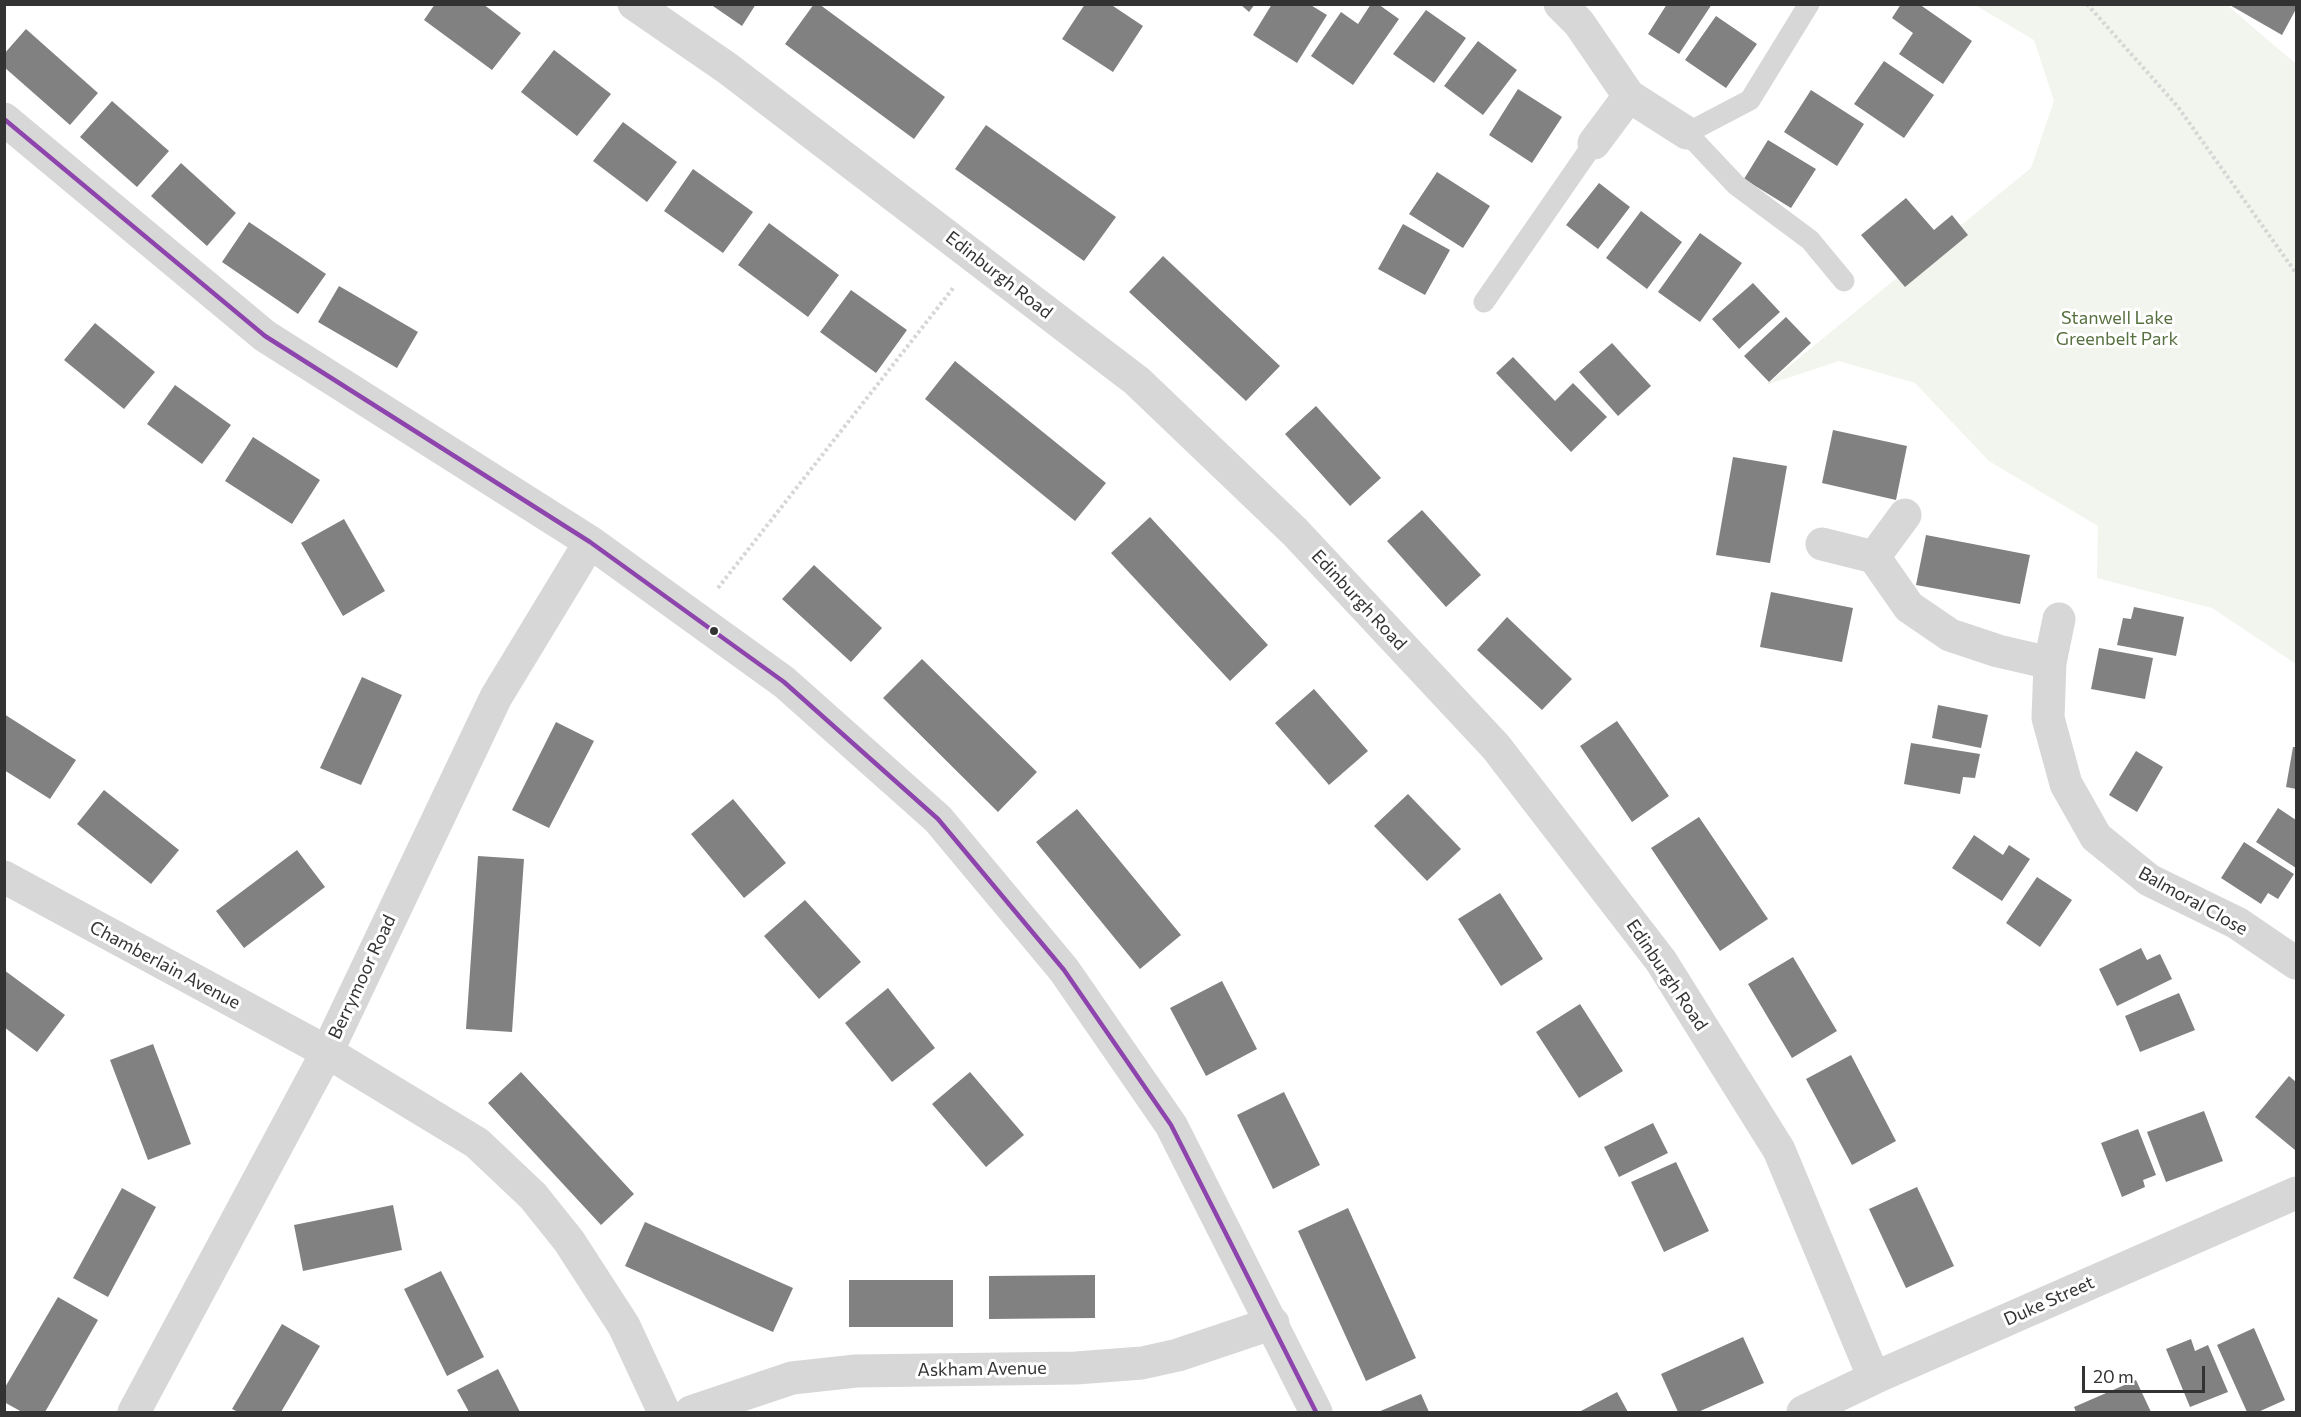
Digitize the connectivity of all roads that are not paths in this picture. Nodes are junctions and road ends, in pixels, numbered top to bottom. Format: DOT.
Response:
graph roads {
  1 [pos="633,4"];
  2 [pos="1560,4"];
  3 [pos="1809,4"];
  4 [pos="1629,96"];
  5 [pos="4,119"];
  6 [pos="1687,133"];
  7 [pos="1594,143"];
  8 [pos="1844,281"];
  9 [pos="1484,302"];
  10 [pos="1905,515"];
  11 [pos="590,542"];
  12 [pos="1822,544"];
  13 [pos="1874,557"];
  14 [pos="2059,619"];
  15 [pos="2050,663"];
  16 [pos="4,877"];
  17 [pos="2296,963"];
  18 [pos="327,1052"];
  19 [pos="2296,1193"];
  20 [pos="1273,1323"];
  21 [pos="1874,1378"];
  22 [pos="134,1413"];
  23 [pos="664,1413"];
  24 [pos="690,1413"];
  25 [pos="1317,1413"];
  26 [pos="1803,1413"];
  1 -- 21 [label="street, Edinburgh Road"];
  2 -- 4 [label="street"];
  3 -- 6 [label="lane"];
  4 -- 6 [label="street"];
  4 -- 7 [label="street"];
  5 -- 11 [label="street"];
  6 -- 8 [label="lane"];
  7 -- 9 [label="lane"];
  10 -- 13 [label="street"];
  11 -- 18 [label="street, Berrymoor Road"];
  11 -- 20 [label="street"];
  12 -- 13 [label="street"];
  13 -- 15 [label="street"];
  14 -- 15 [label="street, Balmoral Close"];
  15 -- 17 [label="street, Balmoral Close"];
  16 -- 18 [label="street, Chamberlain Avenue"];
  18 -- 22 [label="street, Berrymoor Road"];
  18 -- 23 [label="street, Chamberlain Avenue"];
  19 -- 21 [label="street, Duke Street"];
  20 -- 24 [label="street, Askham Avenue"];
  20 -- 25 [label="street"];
  21 -- 26 [label="street, Duke Street"];
}
